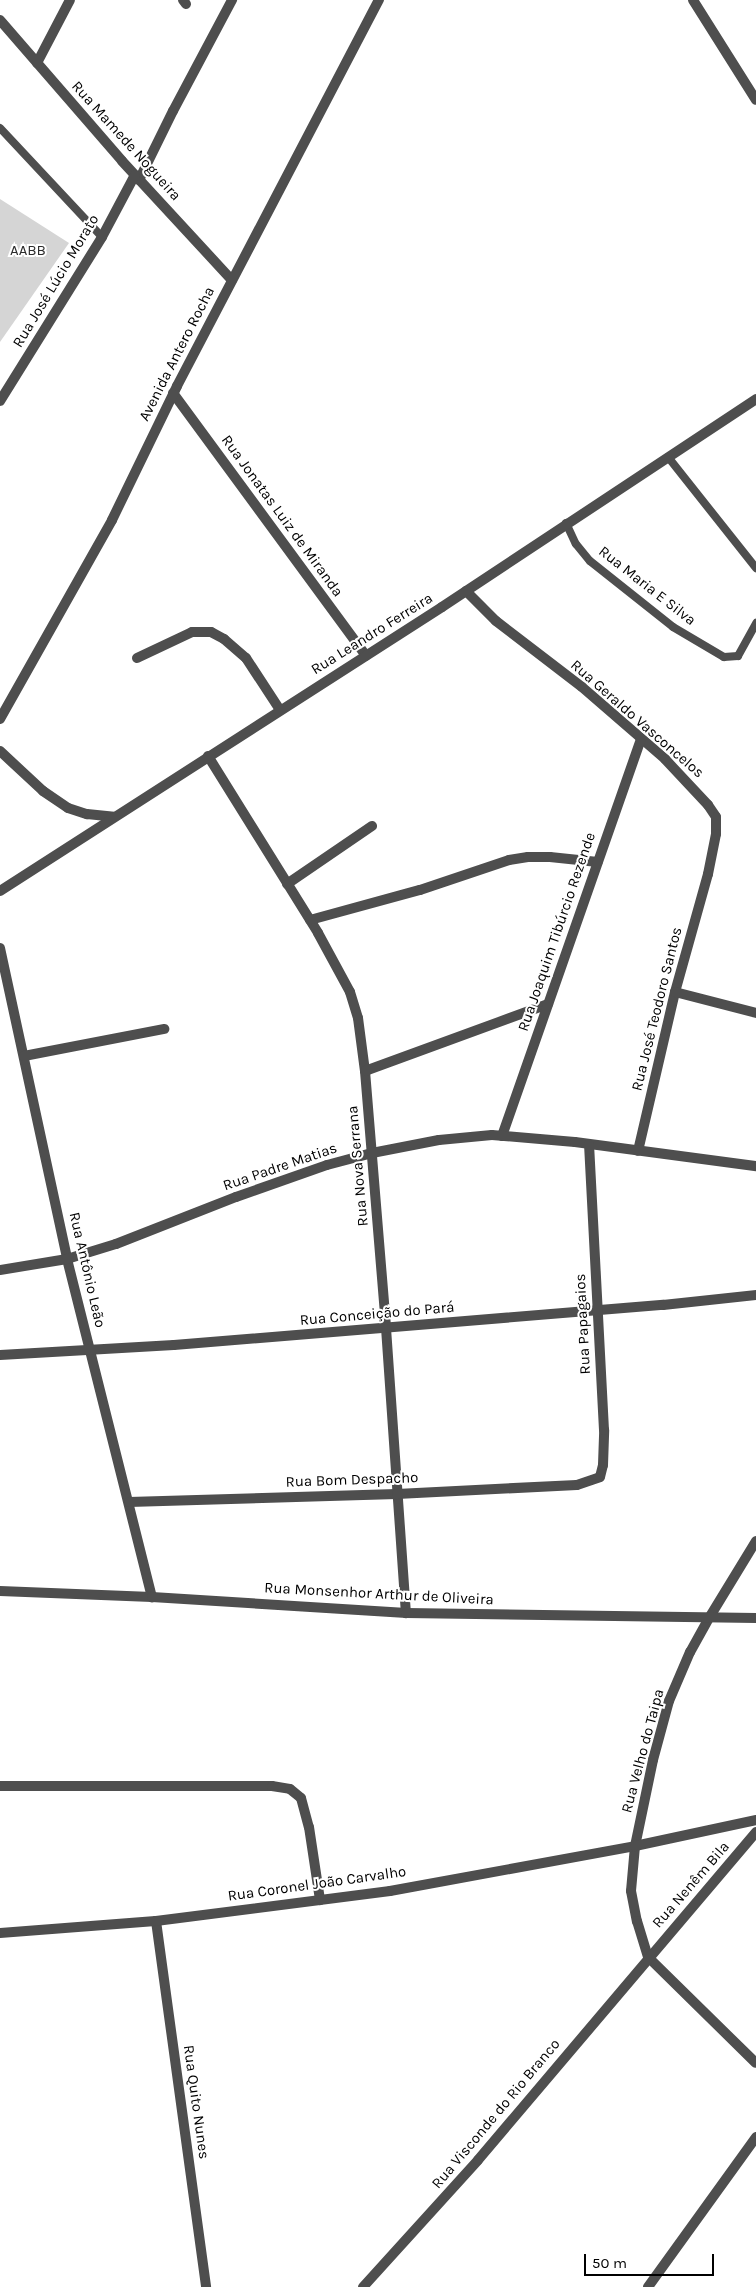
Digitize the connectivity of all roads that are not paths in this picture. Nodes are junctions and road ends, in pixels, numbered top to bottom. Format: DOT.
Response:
graph roads {
  1 [pos="70,0"];
  2 [pos="232,0"];
  3 [pos="380,0"];
  4 [pos="693,0"];
  5 [pos="0,20"];
  6 [pos="37,63"];
  7 [pos="756,100"];
  8 [pos="0,128"];
  9 [pos="137,177"];
  10 [pos="102,237"];
  11 [pos="232,280"];
  12 [pos="173,393"];
  13 [pos="756,398"];
  14 [pos="0,401"];
  15 [pos="668,457"];
  16 [pos="566,523"];
  17 [pos="756,568"];
  18 [pos="466,591"];
  19 [pos="756,623"];
  20 [pos="366,656"];
  21 [pos="137,658"];
  22 [pos="280,710"];
  23 [pos="0,720"];
  24 [pos="641,739"];
  25 [pos="0,751"];
  26 [pos="208,756"];
  27 [pos="114,817"];
  28 [pos="372,826"];
  29 [pos="598,862"];
  30 [pos="708,874"];
  31 [pos="287,884"];
  32 [pos="0,891"];
  33 [pos="310,920"];
  34 [pos="0,948"];
  35 [pos="675,992"];
  36 [pos="548,1004"];
  37 [pos="756,1013"];
  38 [pos="164,1029"];
  39 [pos="24,1056"];
  40 [pos="365,1071"];
  41 [pos="502,1136"];
  42 [pos="589,1144"];
  43 [pos="638,1151"];
  44 [pos="372,1153"];
  45 [pos="756,1166"];
  46 [pos="67,1259"];
  47 [pos="0,1270"];
  48 [pos="756,1295"];
  49 [pos="598,1311"];
  50 [pos="386,1328"];
  51 [pos="90,1350"];
  52 [pos="0,1354"];
  53 [pos="576,1485"];
  54 [pos="397,1494"];
  55 [pos="129,1502"];
  56 [pos="756,1542"];
  57 [pos="0,1591"];
  58 [pos="152,1597"];
  59 [pos="406,1613"];
  60 [pos="708,1618"];
  61 [pos="756,1618"];
  62 [pos="0,1786"];
  63 [pos="756,1820"];
  64 [pos="756,1832"];
  65 [pos="634,1846"];
  66 [pos="320,1900"];
  67 [pos="156,1920"];
  68 [pos="0,1933"];
  69 [pos="648,1957"];
  70 [pos="756,2063"];
  71 [pos="756,2137"];
  72 [pos="206,2287"];
  73 [pos="364,2287"];
  74 [pos="648,2287"];
  1 -- 6 [label="street"];
  2 -- 9 [label="street, Rua José Lúcio Morato"];
  3 -- 11 [label="street, Avenida Antero Rocha"];
  4 -- 7 [label="street"];
  5 -- 6 [label="street, Rua Mamede Nogueira"];
  6 -- 9 [label="street, Rua Mamede Nogueira"];
  8 -- 10 [label="lane"];
  9 -- 10 [label="street, Rua José Lúcio Morato"];
  9 -- 11 [label="street, Rua Mamede Nogueira"];
  10 -- 14 [label="street, Rua José Lúcio Morato"];
  11 -- 12 [label="street, Avenida Antero Rocha"];
  12 -- 20 [label="street, Rua Jonatas Luiz de Miranda"];
  12 -- 23 [label="street, Avenida Antero Rocha"];
  13 -- 15 [label="street, Rua Leandro Ferreira"];
  15 -- 16 [label="street, Rua Leandro Ferreira"];
  15 -- 17 [label="lane"];
  16 -- 18 [label="street, Rua Leandro Ferreira"];
  16 -- 19 [label="lane, Rua Maria E Silva"];
  18 -- 20 [label="street, Rua Leandro Ferreira"];
  18 -- 24 [label="street, Rua Geraldo Vasconcelos"];
  20 -- 22 [label="street, Rua Leandro Ferreira"];
  21 -- 22 [label="street"];
  22 -- 26 [label="street, Rua Leandro Ferreira"];
  24 -- 29 [label="street, Rua Joaquim Tibúrcio Rezende"];
  24 -- 30 [label="street, Rua Geraldo Vasconcelos"];
  25 -- 27 [label="street"];
  26 -- 27 [label="street, Rua Leandro Ferreira"];
  26 -- 31 [label="street, Rua Nova Serrana"];
  27 -- 32 [label="street, Rua Leandro Ferreira"];
  28 -- 31 [label="street"];
  29 -- 33 [label="street"];
  29 -- 36 [label="street, Rua Joaquim Tibúrcio Rezende"];
  30 -- 35 [label="street, Rua José Teodoro Santos"];
  31 -- 33 [label="street, Rua Nova Serrana"];
  33 -- 40 [label="street, Rua Nova Serrana"];
  34 -- 39 [label="street, Rua Antônio Leão"];
  35 -- 37 [label="street"];
  35 -- 43 [label="street, Rua José Teodoro Santos"];
  36 -- 40 [label="street"];
  36 -- 41 [label="street, Rua Joaquim Tibúrcio Rezende"];
  38 -- 39 [label="street"];
  39 -- 46 [label="street, Rua Antônio Leão"];
  40 -- 44 [label="street, Rua Nova Serrana"];
  41 -- 42 [label="street, Rua Padre Matias"];
  41 -- 44 [label="street, Rua Padre Matias"];
  42 -- 43 [label="street, Rua Padre Matias"];
  42 -- 49 [label="street, Rua Papagaios"];
  43 -- 45 [label="street, Rua Padre Matias"];
  44 -- 46 [label="street, Rua Padre Matias"];
  44 -- 50 [label="street, Rua Nova Serrana"];
  46 -- 47 [label="street, Rua Padre Matias"];
  46 -- 51 [label="street, Rua Antônio Leão"];
  48 -- 49 [label="street, Rua Conceição do Pará"];
  49 -- 50 [label="street, Rua Conceição do Pará"];
  49 -- 53 [label="street, Rua Papagaios"];
  50 -- 51 [label="street, Rua Conceição do Pará"];
  50 -- 54 [label="street, Rua Nova Serrana"];
  51 -- 52 [label="street, Rua Conceição do Pará"];
  51 -- 55 [label="street, Rua Antônio Leão"];
  53 -- 54 [label="street, Rua Bom Despacho"];
  54 -- 55 [label="street, Rua Bom Despacho"];
  54 -- 59 [label="street, Rua Nova Serrana"];
  55 -- 58 [label="street, Rua Antônio Leão"];
  56 -- 60 [label="street, Rua Velho do Taipa"];
  57 -- 58 [label="street, Rua Monsenhor Arthur de Oliveira"];
  58 -- 59 [label="street, Rua Monsenhor Arthur de Oliveira"];
  59 -- 60 [label="street, Rua Monsenhor Arthur de Oliveira"];
  60 -- 61 [label="street, Rua Monsenhor Arthur de Oliveira"];
  60 -- 65 [label="street, Rua Velho do Taipa"];
  62 -- 66 [label="street"];
  63 -- 65 [label="street, Rua Coronel João Carvalho"];
  64 -- 69 [label="street, Rua Nenêm Bila"];
  65 -- 66 [label="street, Rua Coronel João Carvalho"];
  65 -- 69 [label="street, Rua Velho do Taipa"];
  66 -- 67 [label="street, Rua Coronel João Carvalho"];
  67 -- 68 [label="street, Rua Coronel João Carvalho"];
  67 -- 72 [label="street, Rua Quito Nunes"];
  69 -- 70 [label="street"];
  69 -- 73 [label="street, Rua Visconde do Rio Branco"];
  71 -- 74 [label="street"];
}
